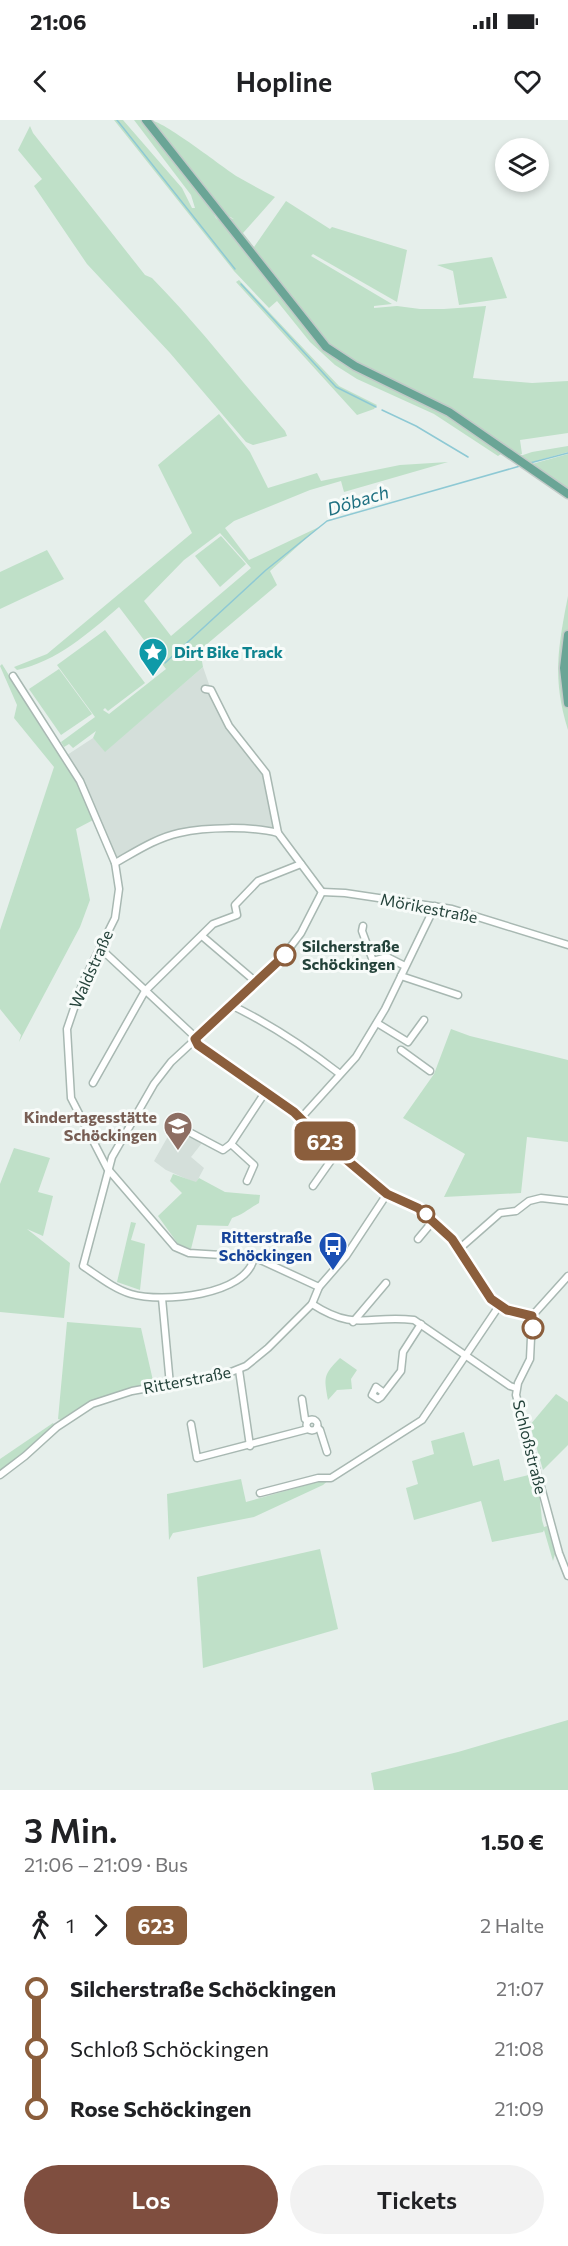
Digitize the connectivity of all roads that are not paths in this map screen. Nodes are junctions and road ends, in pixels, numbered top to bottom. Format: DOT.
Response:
graph roads {
  1 [pos="146,120"];
  2 [pos="568,494"];
  3 [pos="568,635"];
  4 [pos="13,676"];
  5 [pos="205,689"];
  6 [pos="568,703"];
  7 [pos="278,833"];
  8 [pos="115,863"];
  9 [pos="301,864"];
  10 [pos="322,892"];
  11 [pos="435,906"];
  12 [pos="363,926"];
  13 [pos="202,936"];
  14 [pos="568,945"];
  15 [pos="100,948"];
  16 [pos="405,966"];
  17 [pos="401,976"];
  18 [pos="256,982"];
  19 [pos="145,991"];
  20 [pos="458,995"];
  21 [pos="231,1005"];
  22 [pos="424,1020"];
  23 [pos="377,1023"];
  24 [pos="194,1037"];
  25 [pos="408,1042"];
  26 [pos="430,1071"];
  27 [pos="340,1074"];
  28 [pos="93,1083"];
  29 [pos="266,1091"];
  30 [pos="301,1118"];
  31 [pos="189,1131"];
  32 [pos="231,1144"];
  33 [pos="337,1152"];
  34 [pos="107,1168"];
  35 [pos="247,1181"];
  36 [pos="313,1186"];
  37 [pos="387,1194"];
  38 [pos="568,1201"];
  39 [pos="433,1221"];
  40 [pos="418,1239"];
  41 [pos="459,1250"];
  42 [pos="254,1257"];
  43 [pos="568,1276"];
  44 [pos="386,1283"];
  45 [pos="319,1287"];
  46 [pos="162,1298"];
  47 [pos="312,1304"];
  48 [pos="499,1306"];
  49 [pos="532,1316"];
  50 [pos="353,1322"];
  51 [pos="421,1324"];
  52 [pos="467,1355"];
  53 [pos="239,1370"];
  54 [pos="170,1385"];
  55 [pos="516,1388"];
  56 [pos="384,1393"];
  57 [pos="302,1399"];
  58 [pos="308,1421"];
  59 [pos="191,1425"];
  60 [pos="317,1427"];
  61 [pos="308,1430"];
  62 [pos="250,1446"];
  63 [pos="327,1452"];
  64 [pos="0,1475"];
  65 [pos="260,1493"];
  66 [pos="568,1576"];
  1 -- 2 [label="main road"];
  3 -- 6 [label="main road"];
  4 -- 8 [label="street, Waldstraße"];
  5 -- 7 [label="street"];
  7 -- 8 [label="street"];
  7 -- 9 [label="street"];
  8 -- 15 [label="street, Waldstraße"];
  9 -- 10 [label="street"];
  9 -- 13 [label="street"];
  10 -- 11 [label="street, Mörikestraße"];
  10 -- 18 [label="street"];
  11 -- 14 [label="street, Mörikestraße"];
  11 -- 16 [label="street"];
  12 -- 16 [label="street"];
  13 -- 18 [label="street"];
  13 -- 19 [label="street"];
  15 -- 19 [label="street"];
  15 -- 34 [label="street, Waldstraße"];
  16 -- 17 [label="street"];
  17 -- 20 [label="street"];
  17 -- 23 [label="street"];
  18 -- 21 [label="street"];
  19 -- 24 [label="street"];
  19 -- 28 [label="street"];
  21 -- 24 [label="street"];
  21 -- 27 [label="street"];
  22 -- 25 [label="street"];
  23 -- 25 [label="street"];
  23 -- 27 [label="street"];
  24 -- 29 [label="street"];
  24 -- 34 [label="street"];
  25 -- 26 [label="street"];
  27 -- 30 [label="street"];
  29 -- 30 [label="street"];
  29 -- 32 [label="street"];
  30 -- 33 [label="street"];
  31 -- 32 [label="street"];
  32 -- 35 [label="street"];
  33 -- 36 [label="street"];
  33 -- 37 [label="street"];
  34 -- 42 [label="street, Waldstraße"];
  34 -- 46 [label="street"];
  37 -- 39 [label="street"];
  37 -- 45 [label="street, Ritterstraße"];
  38 -- 41 [label="street"];
  39 -- 40 [label="street"];
  39 -- 41 [label="street"];
  41 -- 48 [label="street"];
  42 -- 45 [label="street, Waldstraße"];
  42 -- 46 [label="street"];
  43 -- 49 [label="street"];
  44 -- 50 [label="street"];
  45 -- 47 [label="street, Ritterstraße"];
  46 -- 54 [label="street"];
  47 -- 50 [label="street"];
  47 -- 53 [label="street, Ritterstraße"];
  48 -- 49 [label="street"];
  48 -- 52 [label="street"];
  49 -- 55 [label="street, Schloßstraße"];
  50 -- 51 [label="street"];
  51 -- 52 [label="street"];
  51 -- 56 [label="street"];
  52 -- 55 [label="street"];
  52 -- 65 [label="street"];
  53 -- 54 [label="street, Ritterstraße"];
  53 -- 62 [label="street"];
  54 -- 64 [label="street, Ritterstraße"];
  55 -- 66 [label="street, Schloßstraße"];
  57 -- 58 [label="street"];
  58 -- 60 [label="street"];
  58 -- 61 [label="street"];
  59 -- 62 [label="street"];
  60 -- 61 [label="street"];
  60 -- 63 [label="street"];
  61 -- 62 [label="street"];
}
